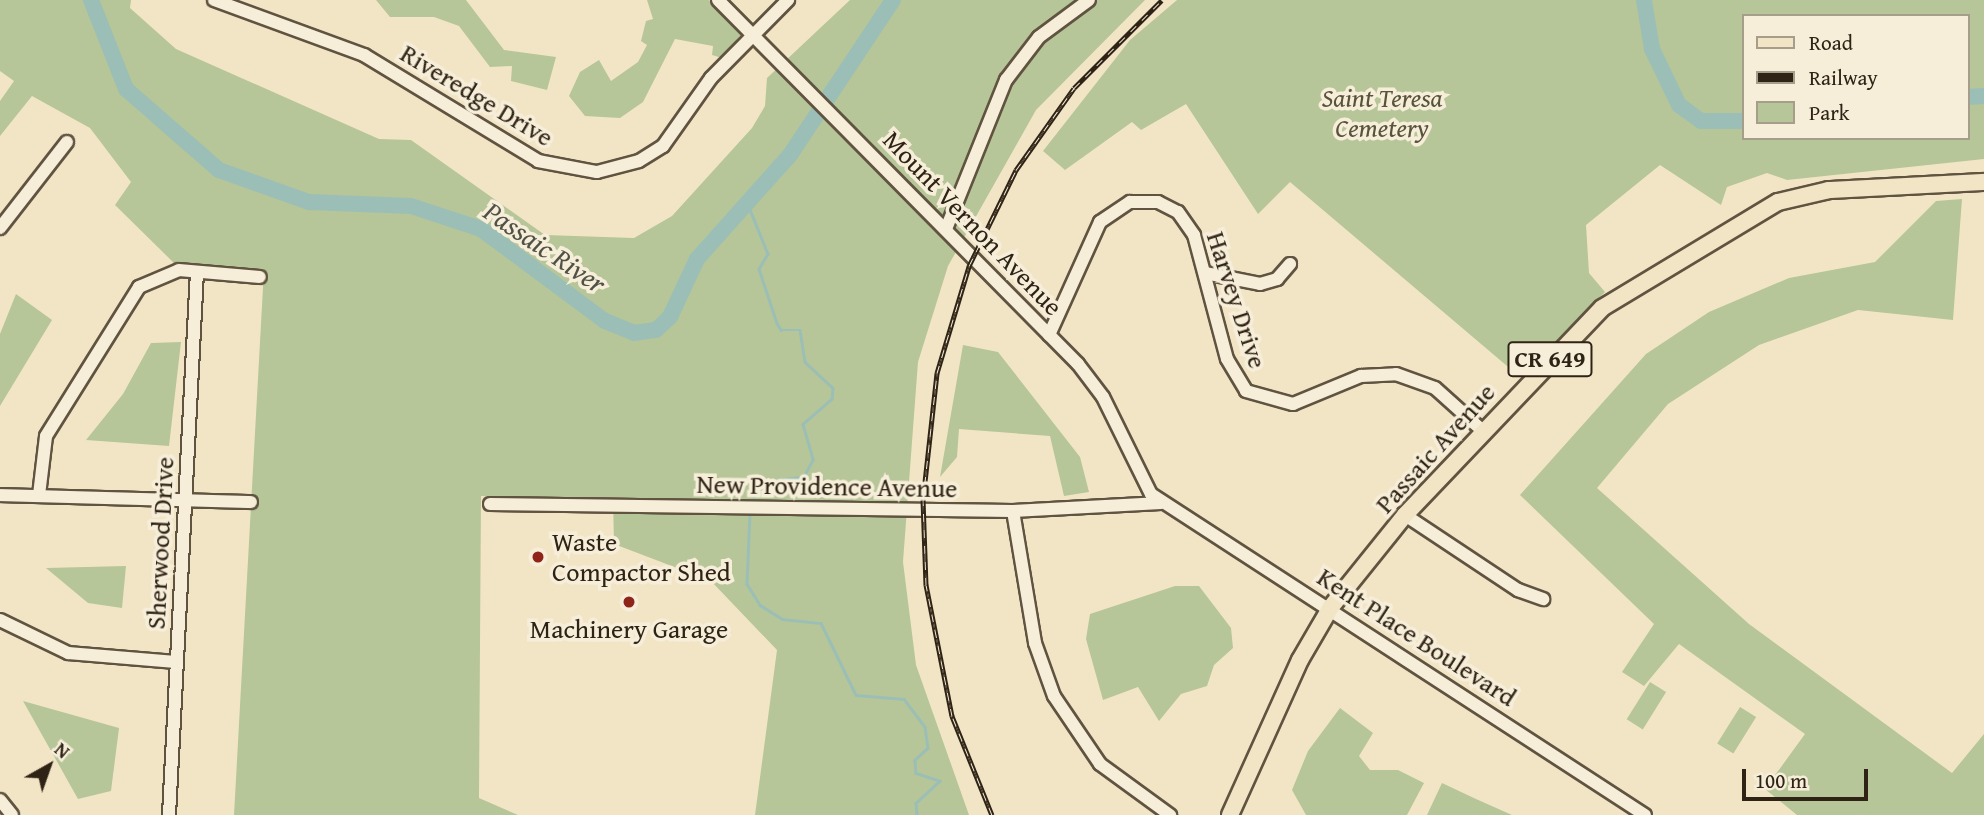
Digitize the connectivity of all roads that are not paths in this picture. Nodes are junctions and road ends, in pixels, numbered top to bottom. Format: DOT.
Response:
graph roads {
  1 [pos="214,0"];
  2 [pos="718,0"];
  3 [pos="788,0"];
  4 [pos="1089,0"];
  5 [pos="753,35"];
  6 [pos="67,142"];
  7 [pos="1984,182"];
  8 [pos="0,228"];
  9 [pos="946,229"];
  10 [pos="1290,264"];
  11 [pos="197,272"];
  12 [pos="1205,273"];
  13 [pos="260,277"];
  14 [pos="1049,335"];
  15 [pos="1483,430"];
  16 [pos="0,495"];
  17 [pos="39,495"];
  18 [pos="185,498"];
  19 [pos="251,502"];
  20 [pos="1161,503"];
  21 [pos="490,505"];
  22 [pos="1013,511"];
  23 [pos="1405,515"];
  24 [pos="1543,599"];
  25 [pos="1331,607"];
  26 [pos="0,620"];
  27 [pos="176,662"];
  28 [pos="169,815"];
  29 [pos="1170,815"];
  30 [pos="1230,815"];
  31 [pos="1645,815"];
  1 -- 5 [label="street, Riveredge Drive"];
  2 -- 5 [label="street, Mount Vernon Avenue"];
  3 -- 5 [label="street, Riveredge Drive"];
  4 -- 9 [label="street"];
  5 -- 9 [label="street, Mount Vernon Avenue"];
  6 -- 8 [label="street"];
  7 -- 15 [label="main road, Passaic Avenue / CR 649"];
  9 -- 14 [label="street, Mount Vernon Avenue"];
  10 -- 12 [label="street"];
  11 -- 13 [label="street"];
  11 -- 17 [label="street"];
  11 -- 18 [label="street, Sherwood Drive"];
  12 -- 14 [label="street, Harvey Drive"];
  12 -- 15 [label="street, Harvey Drive"];
  14 -- 20 [label="street, Mount Vernon Avenue"];
  15 -- 23 [label="main road, Passaic Avenue / CR 649"];
  16 -- 17 [label="street"];
  17 -- 18 [label="street"];
  18 -- 19 [label="street"];
  18 -- 27 [label="street, Sherwood Drive"];
  20 -- 22 [label="street, New Providence Avenue"];
  20 -- 25 [label="street, Kent Place Boulevard"];
  21 -- 22 [label="street, New Providence Avenue"];
  22 -- 29 [label="street"];
  23 -- 24 [label="street"];
  23 -- 25 [label="main road, Passaic Avenue / CR 649"];
  25 -- 30 [label="main road, Passaic Avenue / CR 649"];
  25 -- 31 [label="street, Kent Place Boulevard"];
  26 -- 27 [label="street"];
  27 -- 28 [label="street, Sherwood Drive"];
}
